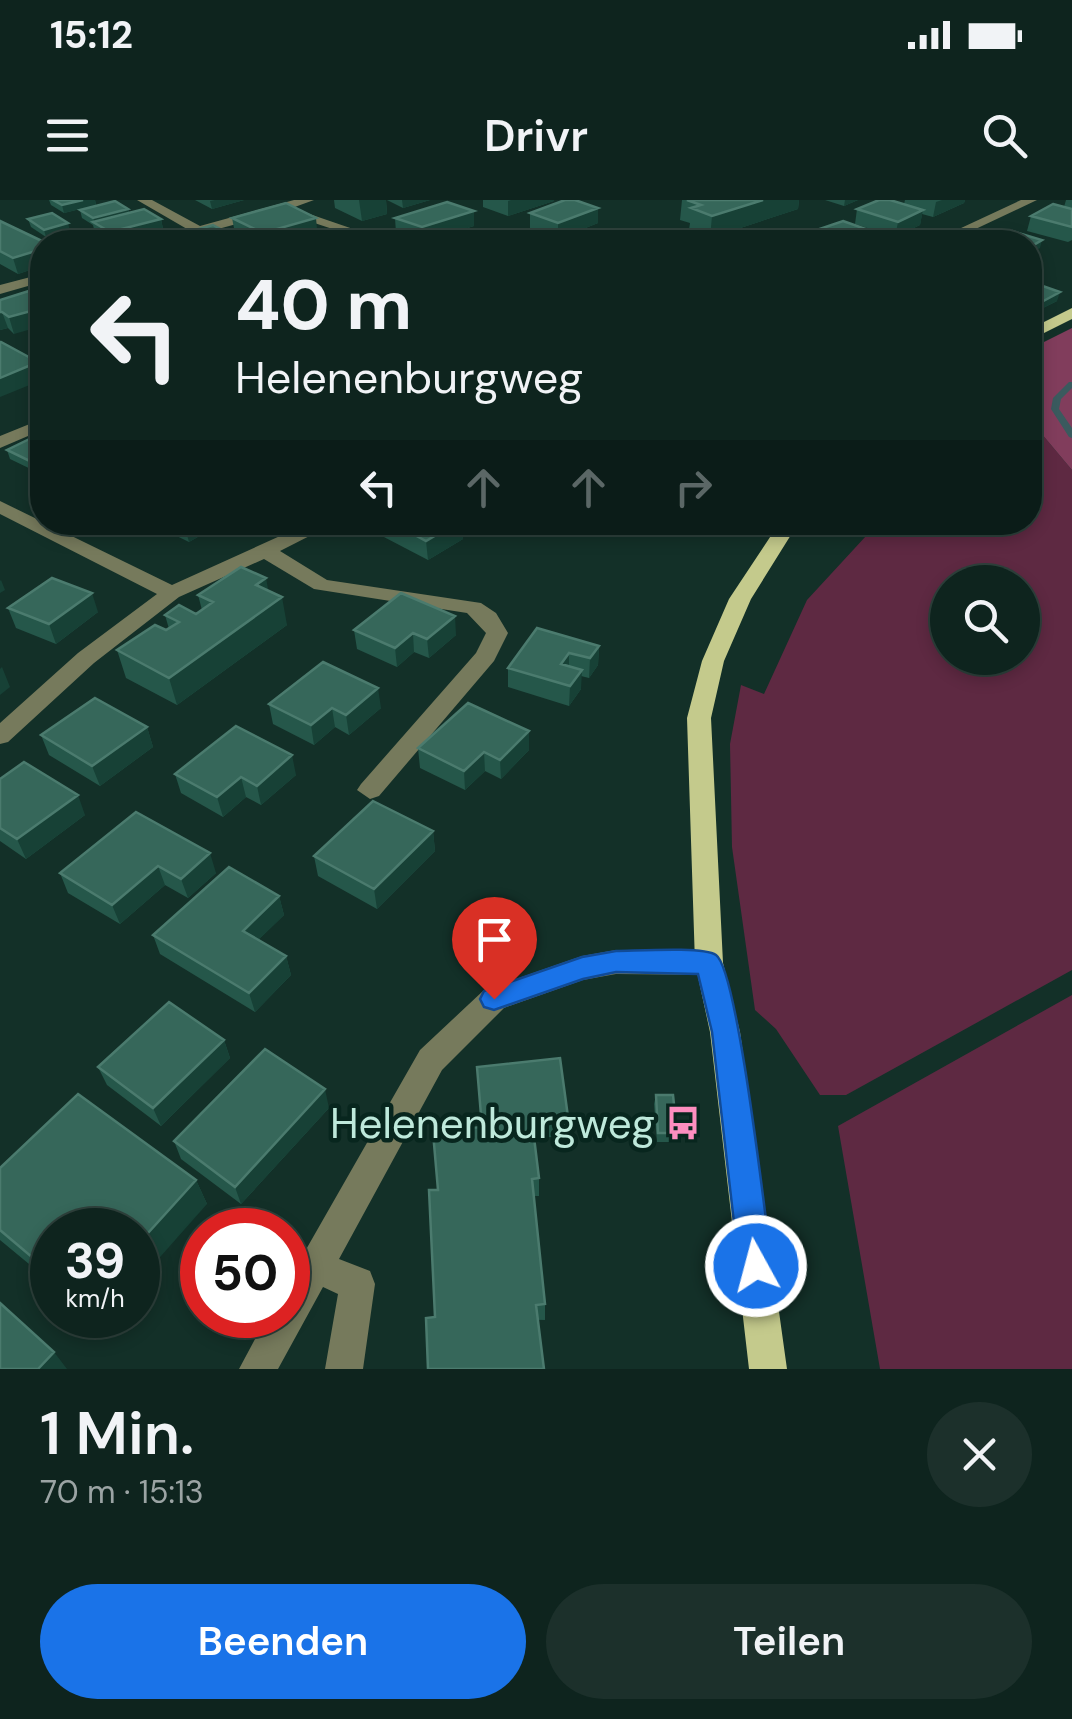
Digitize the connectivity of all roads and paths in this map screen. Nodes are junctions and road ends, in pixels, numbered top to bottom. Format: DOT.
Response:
graph roads {
  1 [pos="143,200"];
  2 [pos="308,200"];
  3 [pos="1030,200"];
  4 [pos="277,208"];
  5 [pos="198,230"];
  6 [pos="346,230"];
  7 [pos="964,230"];
  8 [pos="30,281"];
  9 [pos="0,290"];
  10 [pos="1072,313"];
  11 [pos="1042,329"];
  12 [pos="30,429"];
  13 [pos="0,443"];
  14 [pos="5,514"];
  15 [pos="30,526"];
  16 [pos="49,535"];
  17 [pos="300,535"];
  18 [pos="781,535"];
  19 [pos="266,551"];
  20 [pos="172,593"];
  21 [pos="0,736"];
  22 [pos="370,790"];
  23 [pos="709,963"];
  24 [pos="314,1266"];
  25 [pos="258,1369"];
  26 [pos="344,1369"];
  27 [pos="768,1369"];
  1 -- 5 [label="street"];
  2 -- 4 [label="street"];
  3 -- 7 [label="street"];
  4 -- 5 [label="street"];
  4 -- 6 [label="street"];
  8 -- 9 [label="street"];
  10 -- 11 [label="main road"];
  12 -- 13 [label="street"];
  14 -- 15 [label="street"];
  16 -- 20 [label="street"];
  17 -- 19 [label="street"];
  18 -- 23 [label="main road"];
  19 -- 20 [label="street"];
  19 -- 22 [label="street"];
  20 -- 21 [label="street"];
  23 -- 24 [label="street"];
  23 -- 27 [label="main road"];
  24 -- 25 [label="street"];
  24 -- 26 [label="street"];
}
